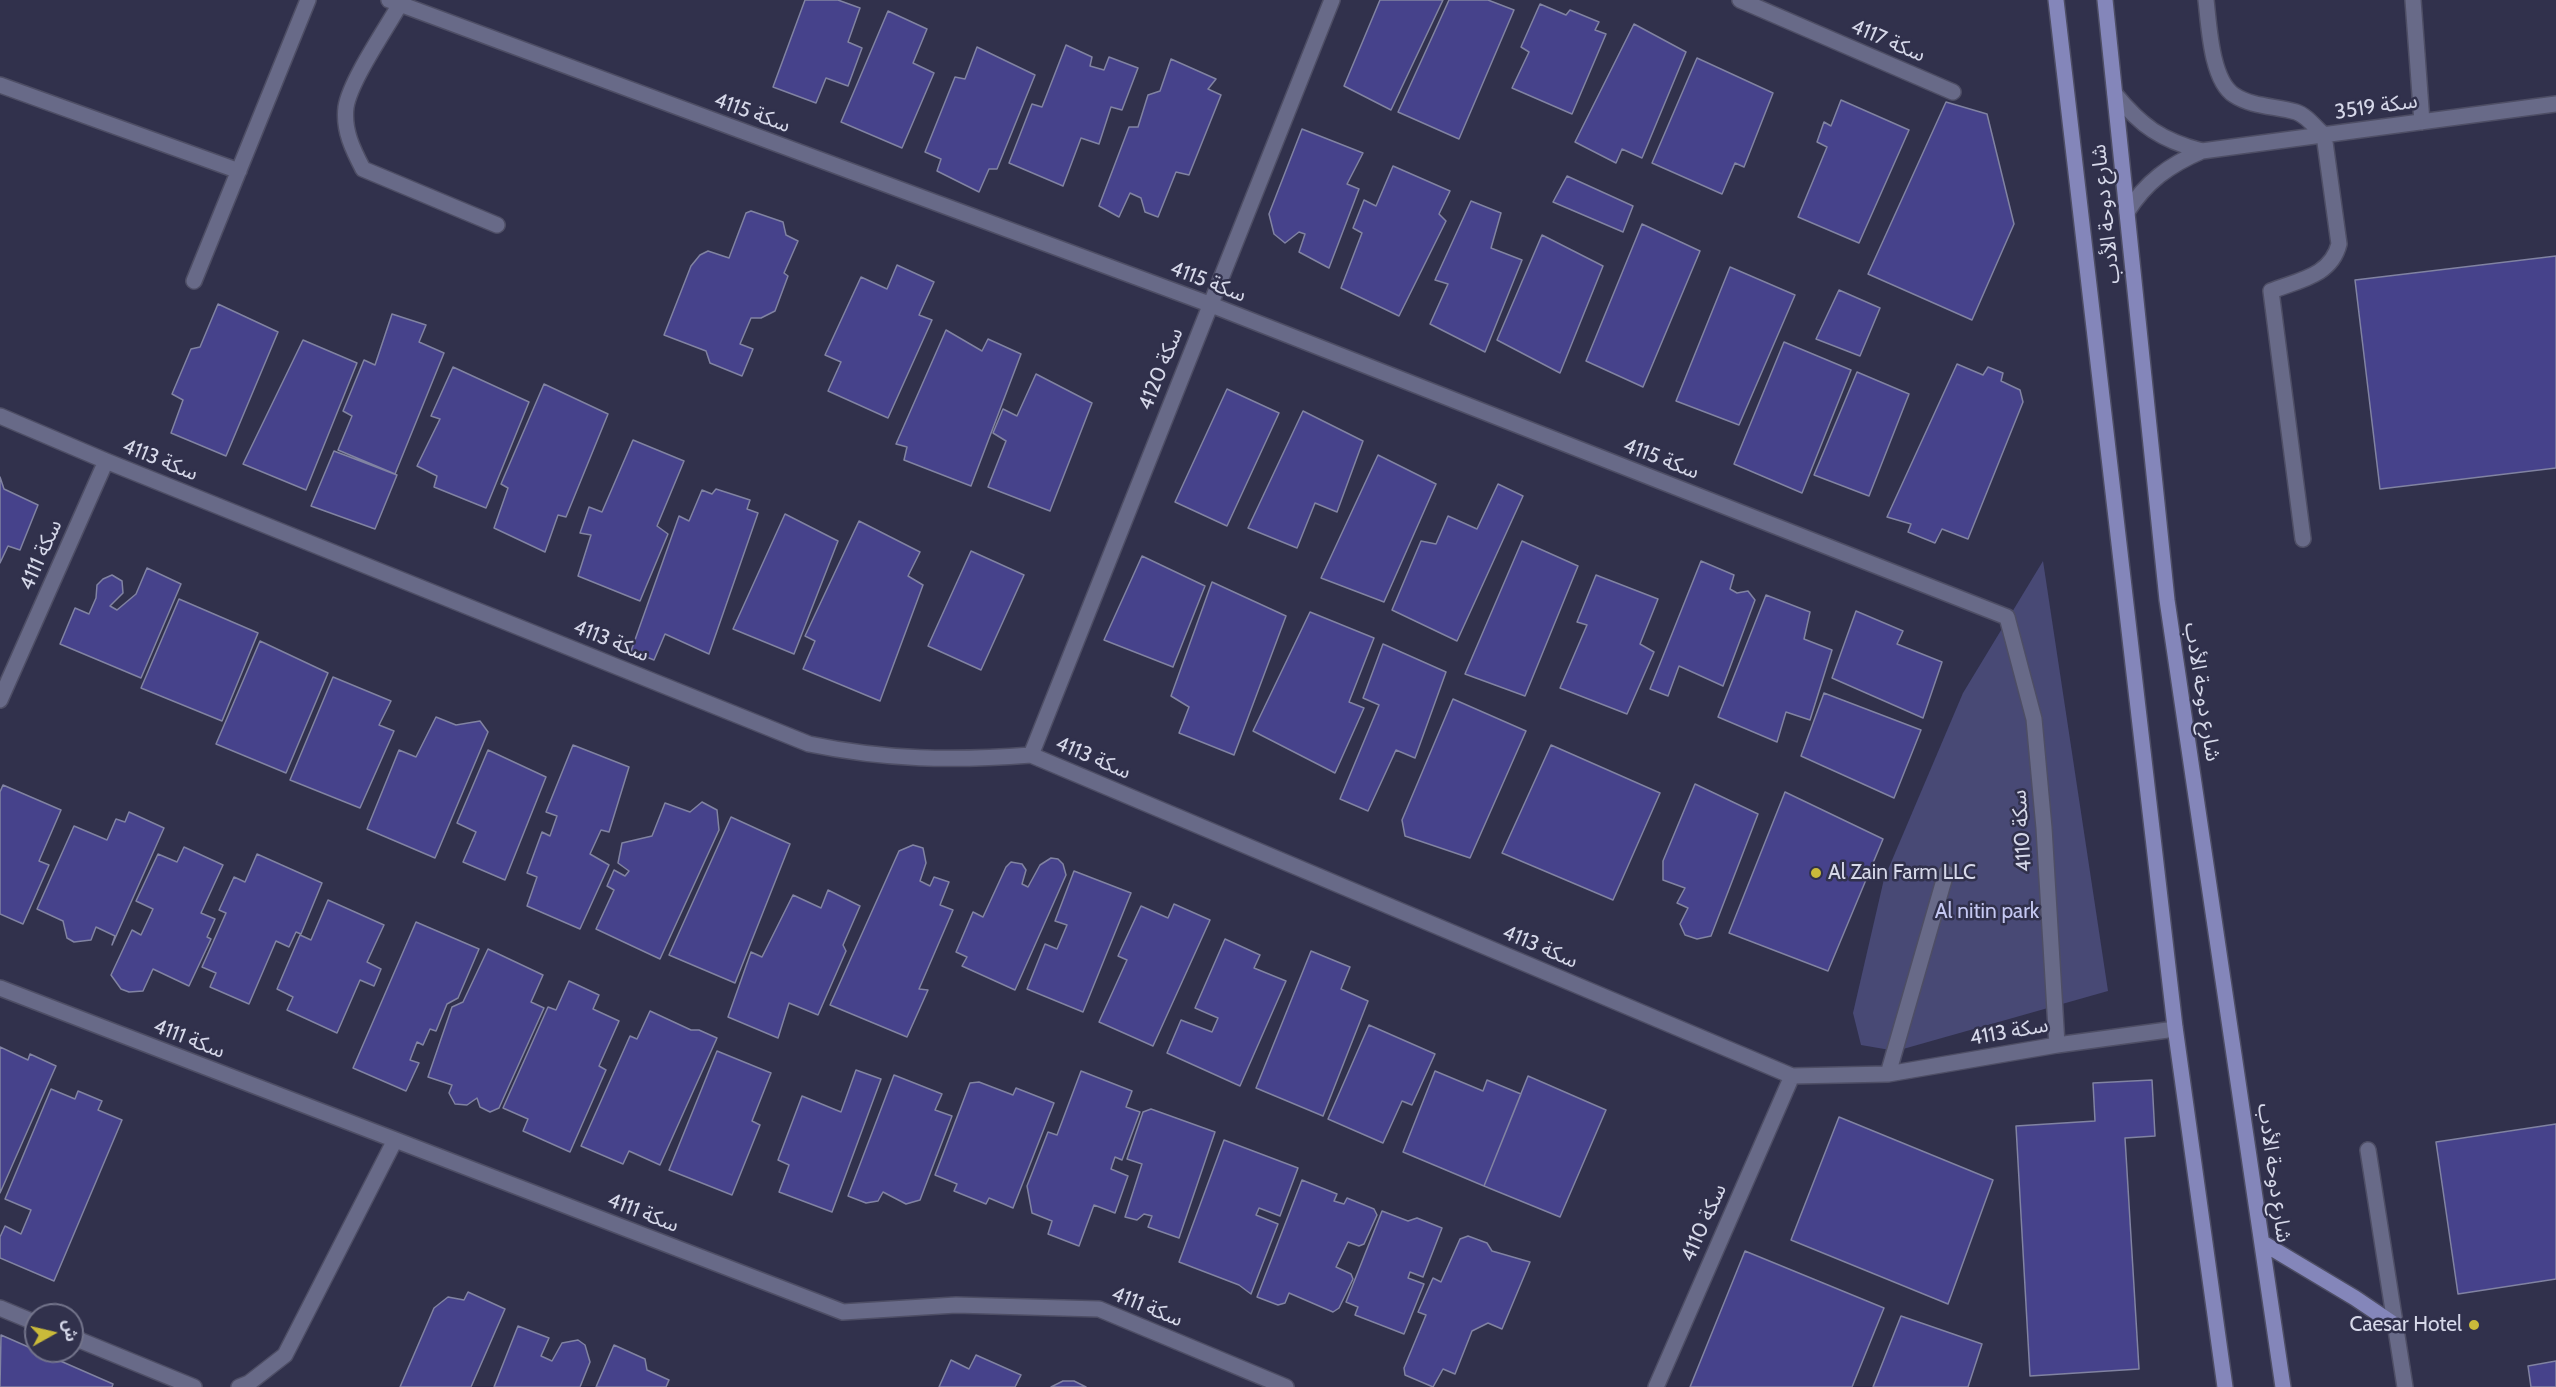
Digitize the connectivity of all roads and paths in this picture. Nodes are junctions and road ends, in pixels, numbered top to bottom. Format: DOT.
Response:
graph roads {
  1 [pos="308,0"];
  2 [pos="1332,0"];
  3 [pos="1740,0"];
  4 [pos="2056,0"];
  5 [pos="2105,0"];
  6 [pos="2206,0"];
  7 [pos="2413,0"];
  8 [pos="394,2"];
  9 [pos="0,85"];
  10 [pos="1953,92"];
  11 [pos="2115,94"];
  12 [pos="2556,104"];
  13 [pos="2422,123"];
  14 [pos="2324,135"];
  15 [pos="2202,151"];
  16 [pos="239,171"];
  17 [pos="2127,212"];
  18 [pos="497,225"];
  19 [pos="194,281"];
  20 [pos="1209,304"];
  21 [pos="0,416"];
  22 [pos="106,461"];
  23 [pos="2303,539"];
  24 [pos="2007,617"];
  25 [pos="0,700"];
  26 [pos="1031,755"];
  27 [pos="1946,873"];
  28 [pos="0,988"];
  29 [pos="2175,1029"];
  30 [pos="2056,1045"];
  31 [pos="1888,1074"];
  32 [pos="1792,1077"];
  33 [pos="395,1140"];
  34 [pos="2368,1150"];
  35 [pos="2263,1243"];
  36 [pos="0,1308"];
  37 [pos="24,1318"];
  38 [pos="2395,1325"];
  39 [pos="84,1342"];
  40 [pos="194,1387"];
  41 [pos="239,1387"];
  42 [pos="1286,1387"];
  43 [pos="1656,1387"];
  44 [pos="2225,1387"];
  45 [pos="2283,1387"];
  46 [pos="2405,1387"];
  1 -- 16 [label="street"];
  2 -- 20 [label="street, سكة 4120"];
  3 -- 10 [label="street, سكة 4117"];
  4 -- 29 [label="main road, شارع دوحة الأدب"];
  5 -- 11 [label="main road, شارع دوحة الأدب"];
  6 -- 14 [label="street"];
  7 -- 13 [label="street"];
  8 -- 18 [label="street"];
  8 -- 20 [label="street, سكة 4115"];
  9 -- 16 [label="street"];
  11 -- 15 [label="street, سكة 3519"];
  11 -- 17 [label="main road, شارع دوحة الأدب"];
  12 -- 13 [label="street, سكة 3519"];
  13 -- 14 [label="street, سكة 3519"];
  14 -- 15 [label="street, سكة 3519"];
  14 -- 23 [label="street"];
  15 -- 17 [label="street, سكة 3519"];
  16 -- 19 [label="street"];
  17 -- 35 [label="main road, شارع دوحة الأدب"];
  20 -- 24 [label="street, سكة 4115"];
  20 -- 26 [label="street, سكة 4120"];
  21 -- 22 [label="street, سكة 4113"];
  22 -- 25 [label="street, سكة 4111"];
  22 -- 26 [label="street, سكة 4113"];
  24 -- 30 [label="street, سكة 4110"];
  26 -- 32 [label="street, سكة 4113"];
  27 -- 31 [label="street"];
  28 -- 33 [label="street, سكة 4111"];
  29 -- 30 [label="street, سكة 4113"];
  29 -- 44 [label="main road, شارع دوحة الأدب"];
  30 -- 31 [label="street, سكة 4113"];
  31 -- 32 [label="street, سكة 4113"];
  32 -- 43 [label="street, سكة 4110"];
  33 -- 41 [label="street"];
  33 -- 42 [label="street, سكة 4111"];
  34 -- 38 [label="street"];
  35 -- 38 [label="main road"];
  35 -- 45 [label="main road, شارع دوحة الأدب"];
  36 -- 37 [label="street"];
  38 -- 46 [label="street"];
  39 -- 40 [label="street"];
}
